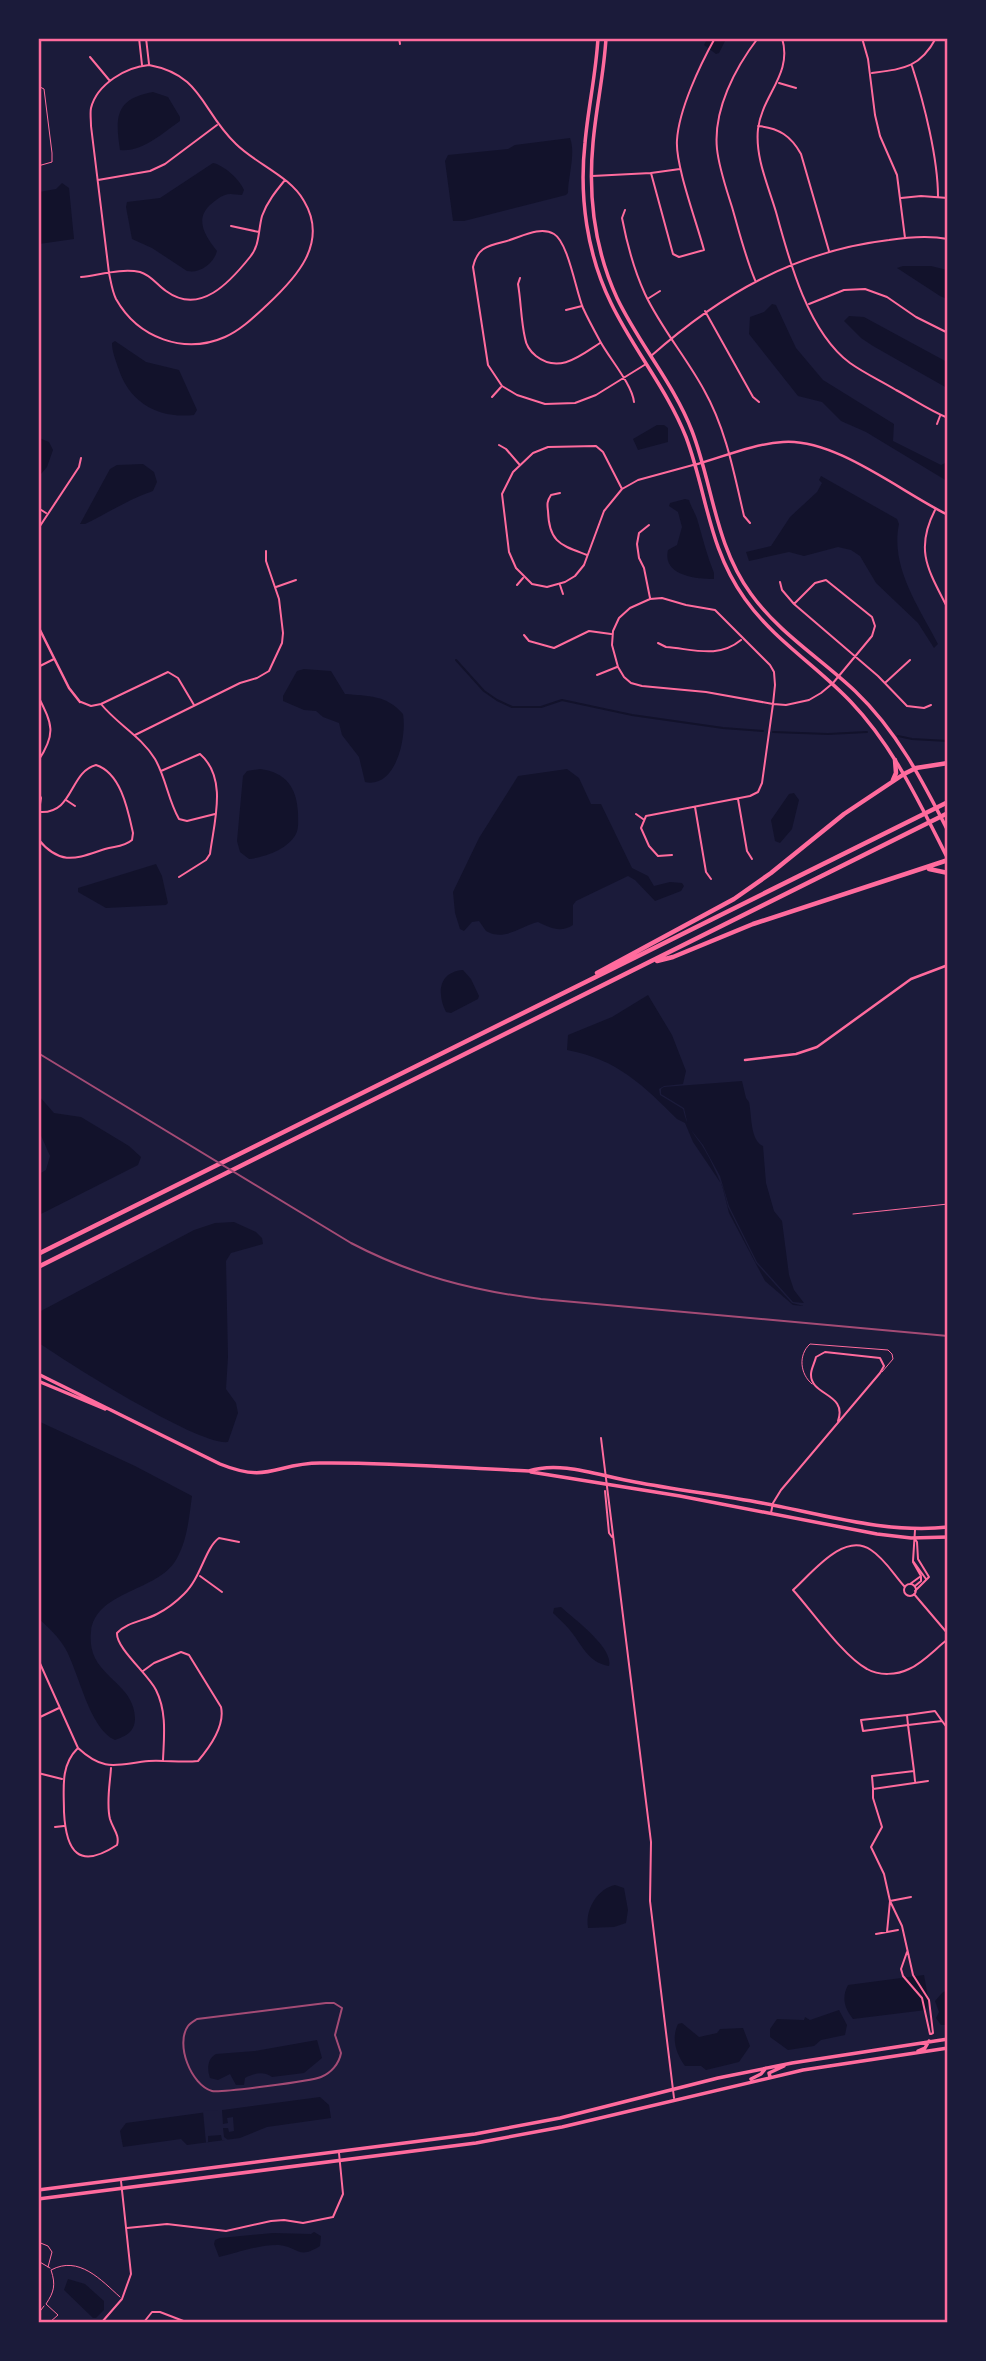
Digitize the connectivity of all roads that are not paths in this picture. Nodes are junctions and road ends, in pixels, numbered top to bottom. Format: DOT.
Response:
graph roads {
  1 [pos="139,38"];
  2 [pos="146,38"];
  3 [pos="399,38"];
  4 [pos="598,38"];
  5 [pos="607,38"];
  6 [pos="715,38"];
  7 [pos="758,38"];
  8 [pos="782,38"];
  9 [pos="862,38"];
  10 [pos="936,38"];
  11 [pos="400,44"];
  12 [pos="90,57"];
  13 [pos="149,65"];
  14 [pos="142,66"];
  15 [pos="912,66"];
  16 [pos="871,73"];
  17 [pos="594,80"];
  18 [pos="111,81"];
  19 [pos="602,82"];
  20 [pos="778,82"];
  21 [pos="38,86"];
  22 [pos="796,88"];
  23 [pos="218,124"];
  24 [pos="758,126"];
  25 [pos="38,166"];
  26 [pos="681,169"];
  27 [pos="651,173"];
  28 [pos="591,176"];
  29 [pos="97,180"];
  30 [pos="285,180"];
  31 [pos="938,197"];
  32 [pos="900,198"];
  33 [pos="947,198"];
  34 [pos="625,211"];
  35 [pos="231,226"];
  36 [pos="259,232"];
  37 [pos="905,238"];
  38 [pos="947,239"];
  39 [pos="473,251"];
  40 [pos="830,252"];
  41 [pos="477,253"];
  42 [pos="792,264"];
  43 [pos="109,274"];
  44 [pos="81,277"];
  45 [pos="520,278"];
  46 [pos="756,281"];
  47 [pos="660,291"];
  48 [pos="648,298"];
  49 [pos="808,305"];
  50 [pos="582,306"];
  51 [pos="566,310"];
  52 [pos="705,311"];
  53 [pos="947,333"];
  54 [pos="672,337"];
  55 [pos="601,342"];
  56 [pos="637,351"];
  57 [pos="650,357"];
  58 [pos="646,364"];
  59 [pos="659,370"];
  60 [pos="622,377"];
  61 [pos="502,386"];
  62 [pos="492,397"];
  63 [pos="634,402"];
  64 [pos="759,402"];
  65 [pos="940,415"];
  66 [pos="947,418"];
  67 [pos="937,424"];
  68 [pos="499,445"];
  69 [pos="729,454"];
  70 [pos="81,458"];
  71 [pos="702,463"];
  72 [pos="520,465"];
  73 [pos="694,465"];
  74 [pos="622,489"];
  75 [pos="561,493"];
  76 [pos="38,508"];
  77 [pos="936,509"];
  78 [pos="48,514"];
  79 [pos="947,515"];
  80 [pos="750,523"];
  81 [pos="649,525"];
  82 [pos="38,529"];
  83 [pos="266,551"];
  84 [pos="588,555"];
  85 [pos="523,578"];
  86 [pos="296,580"];
  87 [pos="780,582"];
  88 [pos="559,584"];
  89 [pos="517,585"];
  90 [pos="275,587"];
  91 [pos="563,594"];
  92 [pos="650,599"];
  93 [pos="794,604"];
  94 [pos="947,608"];
  95 [pos="38,626"];
  96 [pos="612,634"];
  97 [pos="524,635"];
  98 [pos="742,639"];
  99 [pos="658,643"];
  100 [pos="855,656"];
  101 [pos="55,658"];
  102 [pos="910,660"];
  103 [pos="38,667"];
  104 [pos="618,667"];
  105 [pos="597,675"];
  106 [pos="838,676"];
  107 [pos="832,683"];
  108 [pos="885,683"];
  109 [pos="38,696"];
  110 [pos="80,702"];
  111 [pos="101,704"];
  112 [pos="773,704"];
  113 [pos="931,705"];
  114 [pos="194,706"];
  115 [pos="135,735"];
  116 [pos="895,760"];
  117 [pos="38,761"];
  118 [pos="947,763"];
  119 [pos="916,768"];
  120 [pos="162,771"];
  121 [pos="904,774"];
  122 [pos="890,783"];
  123 [pos="38,792"];
  124 [pos="738,799"];
  125 [pos="65,800"];
  126 [pos="947,802"];
  127 [pos="75,806"];
  128 [pos="695,806"];
  129 [pos="40,812"];
  130 [pos="947,813"];
  131 [pos="215,814"];
  132 [pos="636,814"];
  133 [pos="38,817"];
  134 [pos="643,819"];
  135 [pos="947,831"];
  136 [pos="38,839"];
  137 [pos="672,855"];
  138 [pos="752,859"];
  139 [pos="947,859"];
  140 [pos="921,869"];
  141 [pos="947,873"];
  142 [pos="179,877"];
  143 [pos="711,879"];
  144 [pos="646,964"];
  145 [pos="947,965"];
  146 [pos="546,1002"];
  147 [pos="745,1060"];
  148 [pos="947,1205"];
  149 [pos="853,1214"];
  150 [pos="38,1254"];
  151 [pos="38,1267"];
  152 [pos="880,1373"];
  153 [pos="38,1374"];
  154 [pos="38,1381"];
  155 [pos="815,1385"];
  156 [pos="126,1418"];
  157 [pos="838,1421"];
  158 [pos="601,1438"];
  159 [pos="529,1471"];
  160 [pos="605,1476"];
  161 [pos="606,1484"];
  162 [pos="772,1505"];
  163 [pos="771,1514"];
  164 [pos="947,1527"];
  165 [pos="915,1529"];
  166 [pos="947,1536"];
  167 [pos="915,1538"];
  168 [pos="239,1542"];
  169 [pos="913,1561"];
  170 [pos="199,1576"];
  171 [pos="921,1576"];
  172 [pos="927,1579"];
  173 [pos="910,1584"];
  174 [pos="914,1586"];
  175 [pos="905,1587"];
  176 [pos="222,1592"];
  177 [pos="915,1592"];
  178 [pos="947,1634"];
  179 [pos="947,1639"];
  180 [pos="38,1659"];
  181 [pos="144,1671"];
  182 [pos="61,1707"];
  183 [pos="907,1714"];
  184 [pos="38,1718"];
  185 [pos="942,1721"];
  186 [pos="908,1725"];
  187 [pos="947,1729"];
  188 [pos="78,1748"];
  189 [pos="163,1761"];
  190 [pos="111,1767"];
  191 [pos="914,1771"];
  192 [pos="38,1773"];
  193 [pos="63,1779"];
  194 [pos="928,1781"];
  195 [pos="915,1782"];
  196 [pos="873,1788"];
  197 [pos="65,1826"];
  198 [pos="55,1827"];
  199 [pos="911,1896"];
  200 [pos="890,1901"];
  201 [pos="898,1930"];
  202 [pos="887,1932"];
  203 [pos="876,1934"];
  204 [pos="907,1952"];
  205 [pos="903,1965"];
  206 [pos="911,1966"];
  207 [pos="914,1977"];
  208 [pos="909,1981"];
  209 [pos="947,2039"];
  210 [pos="929,2041"];
  211 [pos="947,2048"];
  212 [pos="916,2052"];
  213 [pos="792,2063"];
  214 [pos="766,2068"];
  215 [pos="770,2077"];
  216 [pos="746,2082"];
  217 [pos="673,2090"];
  218 [pos="674,2099"];
  219 [pos="339,2152"];
  220 [pos="340,2161"];
  221 [pos="257,2162"];
  222 [pos="258,2171"];
  223 [pos="120,2180"];
  224 [pos="122,2189"];
  225 [pos="38,2190"];
  226 [pos="38,2199"];
  227 [pos="127,2228"];
  228 [pos="38,2242"];
  229 [pos="38,2261"];
  230 [pos="48,2267"];
  231 [pos="51,2270"];
  232 [pos="122,2300"];
  233 [pos="46,2304"];
  234 [pos="38,2314"];
  235 [pos="50,2322"];
  236 [pos="102,2322"];
  237 [pos="144,2322"];
  238 [pos="186,2322"];
  1 -- 14 [label="street"];
  2 -- 13 [label="street"];
  3 -- 11 [label="street"];
  4 -- 17 [label="main road"];
  5 -- 19 [label="main road"];
  6 -- 26 [label="street"];
  7 -- 46 [label="street"];
  8 -- 20 [label="street"];
  9 -- 16 [label="street"];
  10 -- 15 [label="street"];
  12 -- 18 [label="street"];
  13 -- 14 [label="street"];
  13 -- 23 [label="street"];
  14 -- 18 [label="street"];
  15 -- 16 [label="street"];
  15 -- 31 [label="street"];
  16 -- 32 [label="street"];
  17 -- 19 [label="street"];
  17 -- 56 [label="main road"];
  18 -- 29 [label="street"];
  19 -- 28 [label="main road"];
  20 -- 22 [label="street"];
  20 -- 24 [label="street"];
  21 -- 25 [label="lane"];
  23 -- 29 [label="street"];
  23 -- 30 [label="street"];
  24 -- 40 [label="street"];
  24 -- 42 [label="street"];
  26 -- 27 [label="street"];
  26 -- 27 [label="street"];
  27 -- 28 [label="street"];
  28 -- 57 [label="main road"];
  29 -- 43 [label="street"];
  30 -- 36 [label="street"];
  30 -- 43 [label="street"];
  31 -- 32 [label="street"];
  31 -- 33 [label="street"];
  32 -- 37 [label="street"];
  34 -- 48 [label="street"];
  35 -- 36 [label="street"];
  36 -- 43 [label="street"];
  37 -- 38 [label="street"];
  37 -- 40 [label="street"];
  39 -- 41 [label="street"];
  40 -- 42 [label="street"];
  41 -- 50 [label="street"];
  41 -- 61 [label="street"];
  42 -- 46 [label="street"];
  42 -- 49 [label="street"];
  43 -- 44 [label="street"];
  45 -- 55 [label="street"];
  46 -- 52 [label="street"];
  47 -- 48 [label="street"];
  48 -- 54 [label="street"];
  49 -- 53 [label="street"];
  49 -- 65 [label="street"];
  50 -- 51 [label="street"];
  50 -- 55 [label="street"];
  52 -- 54 [label="street"];
  52 -- 64 [label="street"];
  54 -- 57 [label="street"];
  54 -- 69 [label="street"];
  55 -- 60 [label="street"];
  56 -- 57 [label="main road"];
  56 -- 58 [label="main road"];
  57 -- 59 [label="main road"];
  58 -- 59 [label="main road"];
  58 -- 60 [label="street"];
  58 -- 73 [label="main road"];
  59 -- 71 [label="main road"];
  60 -- 61 [label="street"];
  60 -- 63 [label="street"];
  61 -- 62 [label="street"];
  65 -- 66 [label="street"];
  65 -- 67 [label="street"];
  68 -- 72 [label="street"];
  69 -- 71 [label="street"];
  69 -- 77 [label="street"];
  69 -- 80 [label="street"];
  70 -- 78 [label="street"];
  71 -- 73 [label="street"];
  71 -- 106 [label="main road"];
  72 -- 74 [label="street"];
  72 -- 85 [label="street"];
  73 -- 74 [label="street"];
  73 -- 107 [label="main road"];
  74 -- 84 [label="street"];
  75 -- 84 [label="street"];
  76 -- 78 [label="street"];
  77 -- 79 [label="street"];
  77 -- 94 [label="street"];
  78 -- 82 [label="street"];
  81 -- 92 [label="street"];
  83 -- 90 [label="street"];
  84 -- 88 [label="street"];
  85 -- 88 [label="street"];
  85 -- 89 [label="street"];
  86 -- 90 [label="street"];
  87 -- 93 [label="street"];
  88 -- 91 [label="street"];
  90 -- 114 [label="street"];
  92 -- 96 [label="street"];
  92 -- 98 [label="street"];
  93 -- 100 [label="street"];
  93 -- 100 [label="street"];
  95 -- 101 [label="street"];
  96 -- 97 [label="street"];
  96 -- 104 [label="street"];
  98 -- 99 [label="street"];
  98 -- 112 [label="street"];
  100 -- 106 [label="street"];
  100 -- 108 [label="street"];
  101 -- 103 [label="street"];
  101 -- 110 [label="street"];
  102 -- 108 [label="street"];
  104 -- 105 [label="street"];
  104 -- 112 [label="street"];
  106 -- 107 [label="street"];
  106 -- 119 [label="main road"];
  107 -- 112 [label="street"];
  107 -- 116 [label="main road"];
  108 -- 113 [label="street"];
  109 -- 117 [label="street"];
  110 -- 111 [label="street"];
  111 -- 114 [label="street"];
  111 -- 115 [label="street"];
  112 -- 124 [label="street"];
  114 -- 115 [label="street"];
  115 -- 120 [label="street"];
  116 -- 121 [label="main road"];
  116 -- 122 [label="highway"];
  118 -- 119 [label="highway"];
  119 -- 121 [label="highway"];
  119 -- 135 [label="main road"];
  120 -- 131 [label="street"];
  120 -- 131 [label="street"];
  121 -- 122 [label="highway"];
  121 -- 139 [label="main road"];
  122 -- 146 [label="highway"];
  123 -- 129 [label="street"];
  124 -- 128 [label="street"];
  124 -- 138 [label="street"];
  125 -- 127 [label="street"];
  125 -- 129 [label="street"];
  125 -- 136 [label="street"];
  126 -- 146 [label="highway"];
  128 -- 134 [label="street"];
  128 -- 143 [label="street"];
  129 -- 133 [label="street"];
  130 -- 144 [label="highway"];
  131 -- 142 [label="street"];
  132 -- 134 [label="street"];
  134 -- 137 [label="street"];
  139 -- 140 [label="highway"];
  140 -- 141 [label="highway"];
  140 -- 144 [label="highway"];
  144 -- 151 [label="highway"];
  145 -- 147 [label="street"];
  146 -- 150 [label="highway"];
  148 -- 149 [label="lane"];
  152 -- 155 [label="street"];
  152 -- 155 [label="lane"];
  152 -- 157 [label="street"];
  153 -- 156 [label="main road"];
  154 -- 156 [label="main road"];
  155 -- 157 [label="street"];
  156 -- 159 [label="main road"];
  157 -- 162 [label="street"];
  158 -- 160 [label="street"];
  159 -- 160 [label="main road"];
  159 -- 161 [label="main road"];
  160 -- 161 [label="street"];
  160 -- 162 [label="main road"];
  161 -- 163 [label="main road"];
  161 -- 217 [label="street"];
  162 -- 163 [label="street"];
  162 -- 165 [label="main road"];
  163 -- 167 [label="main road"];
  164 -- 165 [label="main road"];
  165 -- 167 [label="street"];
  166 -- 167 [label="main road"];
  167 -- 169 [label="street"];
  167 -- 172 [label="street"];
  168 -- 170 [label="street"];
  169 -- 171 [label="street"];
  169 -- 172 [label="street"];
  170 -- 176 [label="street"];
  170 -- 181 [label="street"];
  171 -- 173 [label="street"];
  171 -- 174 [label="street"];
  172 -- 177 [label="street"];
  173 -- 174 [label="street"];
  173 -- 175 [label="street"];
  174 -- 177 [label="street"];
  175 -- 177 [label="street"];
  175 -- 179 [label="street"];
  177 -- 178 [label="street"];
  180 -- 182 [label="street"];
  181 -- 189 [label="street"];
  181 -- 189 [label="street"];
  182 -- 184 [label="street"];
  182 -- 188 [label="street"];
  183 -- 185 [label="street"];
  183 -- 186 [label="street"];
  183 -- 186 [label="street"];
  185 -- 186 [label="street"];
  185 -- 187 [label="street"];
  186 -- 191 [label="street"];
  188 -- 190 [label="street"];
  188 -- 193 [label="street"];
  189 -- 190 [label="street"];
  190 -- 197 [label="street"];
  191 -- 195 [label="street"];
  191 -- 196 [label="street"];
  192 -- 193 [label="street"];
  193 -- 197 [label="street"];
  194 -- 195 [label="street"];
  195 -- 196 [label="street"];
  196 -- 200 [label="street"];
  197 -- 198 [label="street"];
  199 -- 200 [label="street"];
  200 -- 202 [label="street"];
  200 -- 204 [label="street"];
  201 -- 202 [label="street"];
  202 -- 203 [label="street"];
  204 -- 205 [label="street"];
  204 -- 206 [label="street"];
  205 -- 206 [label="street"];
  205 -- 208 [label="street"];
  206 -- 207 [label="street"];
  207 -- 208 [label="street"];
  207 -- 208 [label="street"];
  209 -- 210 [label="main road"];
  210 -- 212 [label="main road"];
  210 -- 213 [label="main road"];
  211 -- 212 [label="main road"];
  212 -- 215 [label="main road"];
  213 -- 214 [label="main road"];
  213 -- 215 [label="main road"];
  214 -- 216 [label="main road"];
  214 -- 217 [label="main road"];
  215 -- 216 [label="main road"];
  216 -- 218 [label="main road"];
  217 -- 218 [label="street"];
  217 -- 219 [label="main road"];
  218 -- 220 [label="main road"];
  219 -- 220 [label="street"];
  219 -- 221 [label="main road"];
  220 -- 222 [label="main road"];
  220 -- 227 [label="street"];
  221 -- 222 [label="street"];
  221 -- 223 [label="main road"];
  222 -- 224 [label="main road"];
  223 -- 224 [label="street"];
  223 -- 225 [label="main road"];
  224 -- 226 [label="main road"];
  224 -- 227 [label="street"];
  227 -- 232 [label="street"];
  228 -- 230 [label="lane"];
  229 -- 230 [label="lane"];
  230 -- 231 [label="lane"];
  231 -- 232 [label="lane"];
  231 -- 233 [label="lane"];
  232 -- 236 [label="street"];
  233 -- 234 [label="lane"];
  233 -- 235 [label="lane"];
  237 -- 238 [label="street"];
}
